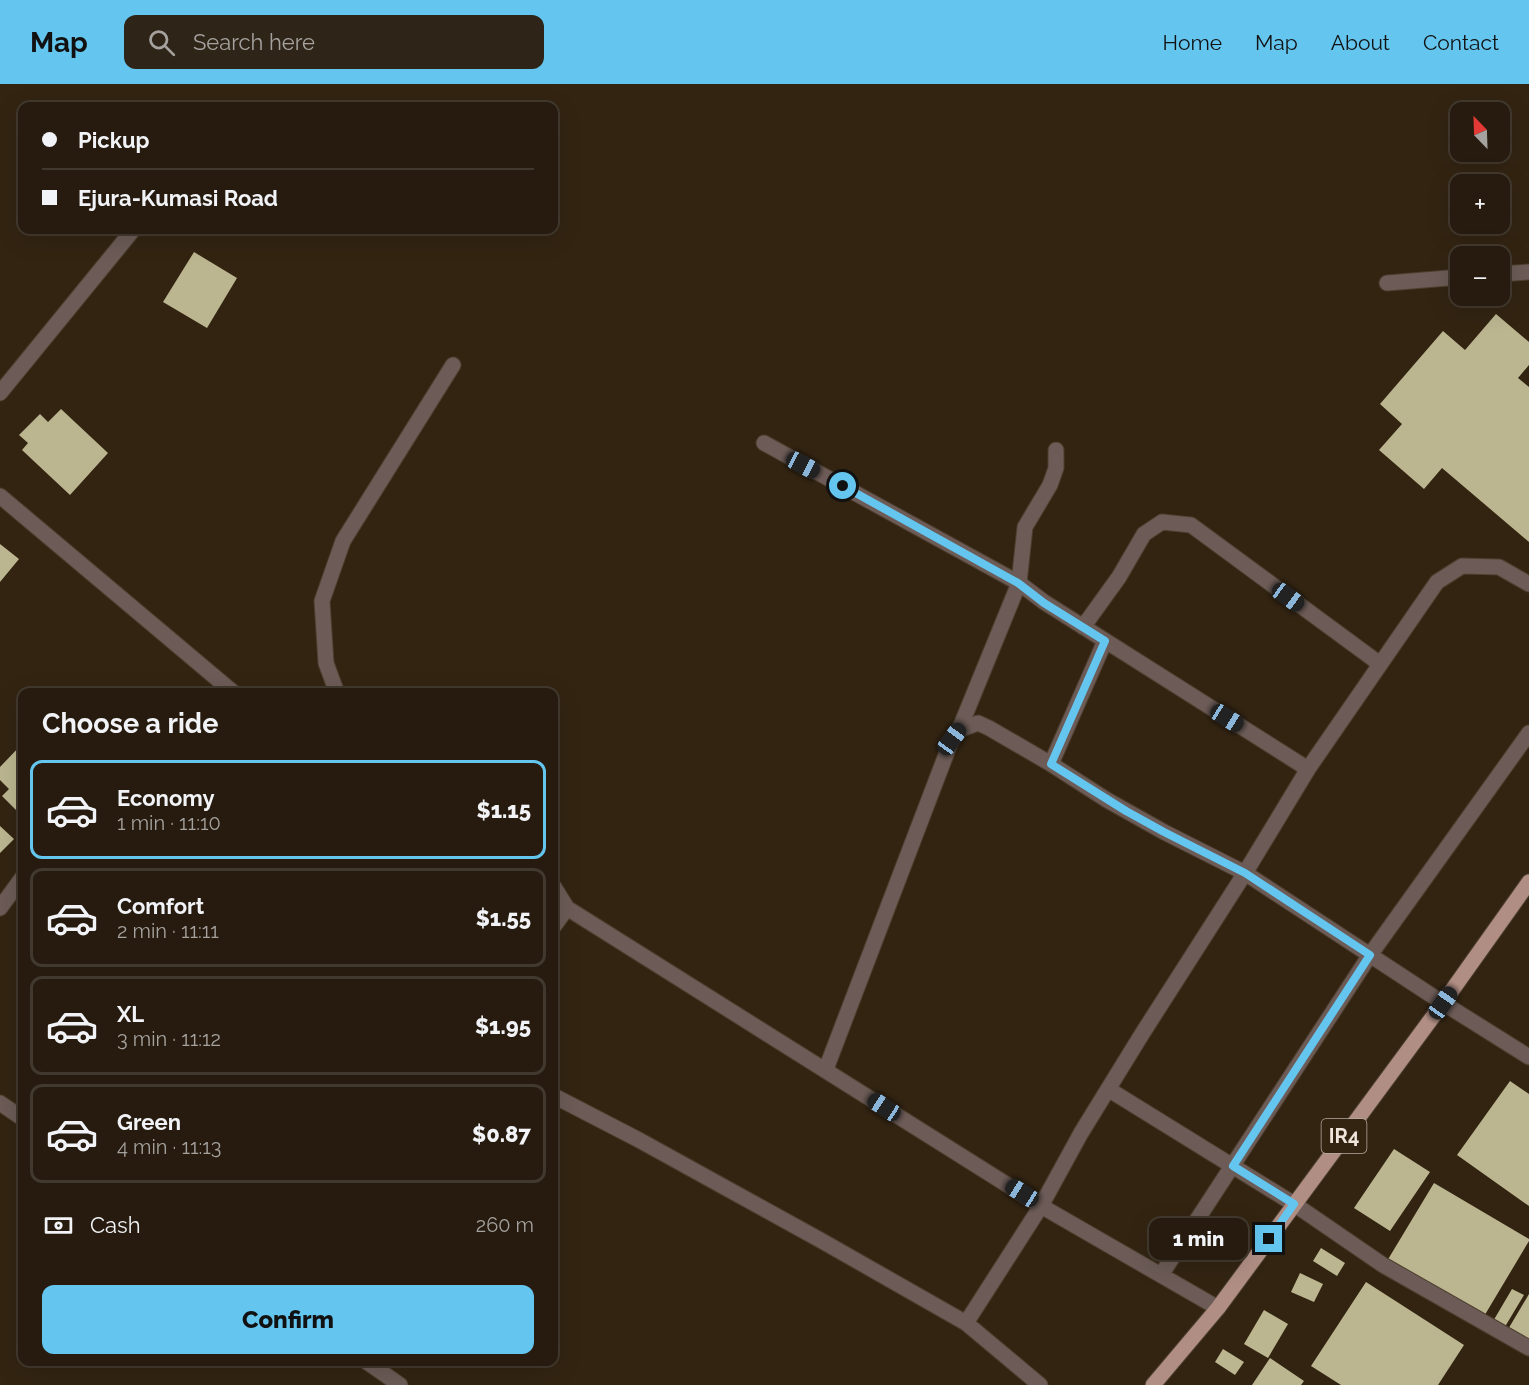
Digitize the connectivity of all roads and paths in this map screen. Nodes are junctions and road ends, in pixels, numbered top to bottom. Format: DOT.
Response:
graph roads {
  1 [pos="130,234"];
  2 [pos="1529,272"];
  3 [pos="1510,273"];
  4 [pos="1450,278"];
  5 [pos="1387,283"];
  6 [pos="453,365"];
  7 [pos="0,393"];
  8 [pos="764,443"];
  9 [pos="1056,450"];
  10 [pos="0,496"];
  11 [pos="1018,583"];
  12 [pos="1529,584"];
  13 [pos="1083,627"];
  14 [pos="1105,641"];
  15 [pos="1380,664"];
  16 [pos="228,688"];
  17 [pos="335,688"];
  18 [pos="959,730"];
  19 [pos="1529,733"];
  20 [pos="1051,764"];
  21 [pos="1308,769"];
  22 [pos="1245,873"];
  23 [pos="1529,882"];
  24 [pos="18,883"];
  25 [pos="558,893"];
  26 [pos="1,905"];
  27 [pos="567,908"];
  28 [pos="558,920"];
  29 [pos="1370,955"];
  30 [pos="1443,1003"];
  31 [pos="1529,1057"];
  32 [pos="826,1070"];
  33 [pos="1108,1089"];
  34 [pos="558,1098"];
  35 [pos="0,1104"];
  36 [pos="18,1115"];
  37 [pos="1233,1166"];
  38 [pos="1294,1204"];
  39 [pos="1041,1206"];
  40 [pos="1161,1275"];
  41 [pos="1218,1308"];
  42 [pos="966,1323"];
  43 [pos="1529,1348"];
  44 [pos="373,1366"];
  45 [pos="400,1385"];
  46 [pos="1040,1385"];
  47 [pos="1153,1385"];
  1 -- 7 [label="street"];
  2 -- 3 [label="street"];
  4 -- 5 [label="street"];
  6 -- 17 [label="street"];
  8 -- 11 [label="street"];
  9 -- 11 [label="street"];
  10 -- 16 [label="street"];
  11 -- 13 [label="street"];
  11 -- 18 [label="street"];
  12 -- 15 [label="street"];
  13 -- 14 [label="street"];
  13 -- 15 [label="street"];
  14 -- 20 [label="street"];
  14 -- 21 [label="street"];
  15 -- 21 [label="street"];
  18 -- 20 [label="street"];
  18 -- 32 [label="street"];
  19 -- 29 [label="street"];
  20 -- 22 [label="street"];
  21 -- 22 [label="street"];
  22 -- 29 [label="street"];
  22 -- 33 [label="street"];
  23 -- 30 [label="main road, IR4"];
  24 -- 26 [label="street"];
  25 -- 27 [label="street"];
  27 -- 28 [label="street"];
  27 -- 32 [label="street"];
  29 -- 30 [label="street"];
  29 -- 37 [label="street"];
  30 -- 31 [label="street"];
  30 -- 38 [label="main road, IR4"];
  32 -- 39 [label="street"];
  33 -- 37 [label="street"];
  33 -- 39 [label="street"];
  34 -- 42 [label="street"];
  35 -- 36 [label="street"];
  37 -- 38 [label="street"];
  37 -- 40 [label="street"];
  38 -- 41 [label="main road, IR4"];
  38 -- 43 [label="street"];
  39 -- 40 [label="street"];
  39 -- 42 [label="street"];
  40 -- 41 [label="street"];
  41 -- 47 [label="main road, IR4"];
  42 -- 46 [label="street"];
  44 -- 45 [label="street"];
}
